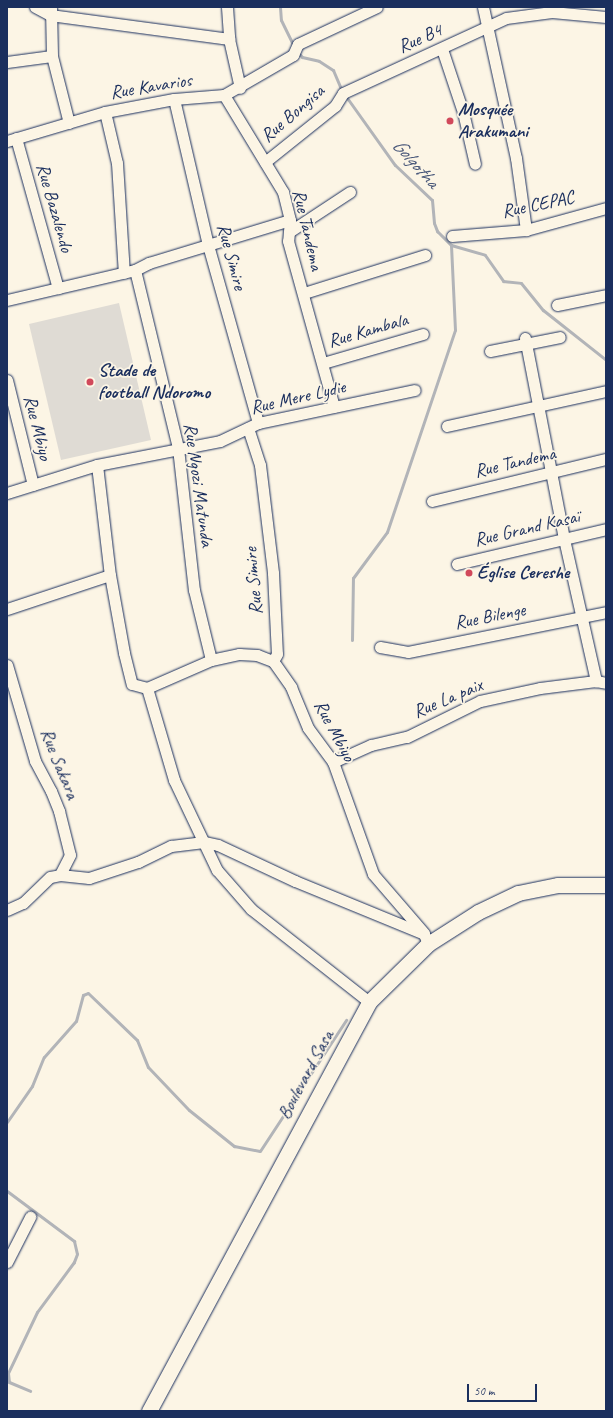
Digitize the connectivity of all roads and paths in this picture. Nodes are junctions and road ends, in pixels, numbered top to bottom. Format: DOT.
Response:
graph roads {
  1 [pos="36,7"];
  2 [pos="227,7"];
  3 [pos="377,7"];
  4 [pos="483,7"];
  5 [pos="51,11"];
  6 [pos="606,17"];
  7 [pos="487,27"];
  8 [pos="229,39"];
  9 [pos="442,50"];
  10 [pos="52,56"];
  11 [pos="7,62"];
  12 [pos="240,88"];
  13 [pos="343,93"];
  14 [pos="224,95"];
  15 [pos="174,99"];
  16 [pos="105,112"];
  17 [pos="69,123"];
  18 [pos="11,139"];
  19 [pos="265,162"];
  20 [pos="475,164"];
  21 [pos="350,192"];
  22 [pos="606,208"];
  23 [pos="290,220"];
  24 [pos="526,230"];
  25 [pos="289,232"];
  26 [pos="452,236"];
  27 [pos="208,245"];
  28 [pos="425,255"];
  29 [pos="135,270"];
  30 [pos="124,273"];
  31 [pos="58,288"];
  32 [pos="304,293"];
  33 [pos="606,296"];
  34 [pos="7,300"];
  35 [pos="557,305"];
  36 [pos="423,334"];
  37 [pos="560,337"];
  38 [pos="526,341"];
  39 [pos="490,350"];
  40 [pos="323,362"];
  41 [pos="7,380"];
  42 [pos="415,390"];
  43 [pos="606,391"];
  44 [pos="538,406"];
  45 [pos="334,407"];
  46 [pos="253,426"];
  47 [pos="447,426"];
  48 [pos="178,448"];
  49 [pos="606,459"];
  50 [pos="97,466"];
  51 [pos="551,473"];
  52 [pos="33,485"];
  53 [pos="7,493"];
  54 [pos="432,501"];
  55 [pos="606,529"];
  56 [pos="564,539"];
  57 [pos="456,564"];
  58 [pos="110,575"];
  59 [pos="7,609"];
  60 [pos="606,612"];
  61 [pos="583,617"];
  62 [pos="380,647"];
  63 [pos="211,660"];
  64 [pos="273,661"];
  65 [pos="7,665"];
  66 [pos="601,682"];
  67 [pos="147,688"];
  68 [pos="333,762"];
  69 [pos="204,842"];
  70 [pos="60,875"];
  71 [pos="606,885"];
  72 [pos="7,910"];
  73 [pos="426,939"];
  74 [pos="369,1002"];
  75 [pos="30,1217"];
  76 [pos="7,1262"];
  77 [pos="149,1411"];
  1 -- 5 [label="street"];
  2 -- 8 [label="street"];
  3 -- 12 [label="street, Rue Kavarios"];
  4 -- 7 [label="street"];
  5 -- 8 [label="street"];
  5 -- 10 [label="street"];
  6 -- 7 [label="street, Rue B4"];
  7 -- 9 [label="street, Rue B4"];
  7 -- 24 [label="street"];
  8 -- 12 [label="street"];
  9 -- 13 [label="street, Rue B4"];
  9 -- 20 [label="street"];
  10 -- 11 [label="street"];
  10 -- 17 [label="street"];
  12 -- 14 [label="street, Rue Kavarios"];
  13 -- 19 [label="street, Rue Bongisa"];
  14 -- 15 [label="street, Rue Kavarios"];
  14 -- 19 [label="street, Rue Tandema"];
  15 -- 16 [label="street, Rue Kavarios"];
  15 -- 27 [label="street, Rue Simire"];
  16 -- 17 [label="street, Rue Kavarios"];
  16 -- 30 [label="street"];
  17 -- 18 [label="street, Rue Kavarios"];
  18 -- 31 [label="street, Rue Bazalendo"];
  19 -- 23 [label="street, Rue Tandema"];
  21 -- 25 [label="street"];
  22 -- 24 [label="street, Rue CEPAC"];
  23 -- 25 [label="street, Rue Tandema"];
  23 -- 27 [label="street"];
  24 -- 26 [label="street, Rue CEPAC"];
  25 -- 32 [label="street, Rue Tandema"];
  27 -- 29 [label="street"];
  27 -- 46 [label="street, Rue Simire"];
  28 -- 32 [label="street"];
  29 -- 30 [label="street"];
  29 -- 48 [label="street, Rue Ngozi Matunda"];
  30 -- 31 [label="street"];
  31 -- 34 [label="street"];
  32 -- 40 [label="street, Rue Tandema"];
  33 -- 35 [label="street"];
  36 -- 40 [label="street, Rue Kambala"];
  37 -- 38 [label="street"];
  38 -- 39 [label="street"];
  38 -- 44 [label="street"];
  40 -- 45 [label="street, Rue Tandema"];
  41 -- 52 [label="street, Rue Mbiyo"];
  42 -- 45 [label="street, Rue Mere Lydie"];
  43 -- 44 [label="street"];
  44 -- 47 [label="street"];
  44 -- 51 [label="street"];
  45 -- 46 [label="street, Rue Mere Lydie"];
  46 -- 48 [label="street, Rue Mere Lydie"];
  46 -- 64 [label="street, Rue Simire"];
  48 -- 50 [label="street, Rue Mere Lydie"];
  48 -- 63 [label="street, Rue Ngozi Matunda"];
  49 -- 51 [label="street, Rue Tandema"];
  50 -- 52 [label="street, Rue Mere Lydie"];
  50 -- 58 [label="street"];
  51 -- 54 [label="street, Rue Tandema"];
  51 -- 56 [label="street"];
  52 -- 53 [label="street, Rue Mere Lydie"];
  55 -- 56 [label="street, Rue Grand Kasaï"];
  56 -- 57 [label="street, Rue Grand Kasaï"];
  56 -- 61 [label="street"];
  58 -- 59 [label="street"];
  58 -- 67 [label="street"];
  60 -- 61 [label="street, Rue Bilenge"];
  61 -- 62 [label="street, Rue Bilenge"];
  61 -- 66 [label="street"];
  63 -- 64 [label="street"];
  63 -- 67 [label="street"];
  64 -- 68 [label="street, Rue Mbiyo"];
  65 -- 70 [label="street, Rue Sakara"];
  66 -- 68 [label="street, Rue La paix"];
  67 -- 69 [label="street"];
  68 -- 73 [label="street, Rue Mbiyo"];
  69 -- 70 [label="street"];
  69 -- 73 [label="street"];
  69 -- 74 [label="street"];
  70 -- 72 [label="street"];
  71 -- 73 [label="street, Boulevard Sasa"];
  73 -- 74 [label="street, Boulevard Sasa"];
  74 -- 77 [label="street, Boulevard Sasa"];
  75 -- 76 [label="street"];
}
